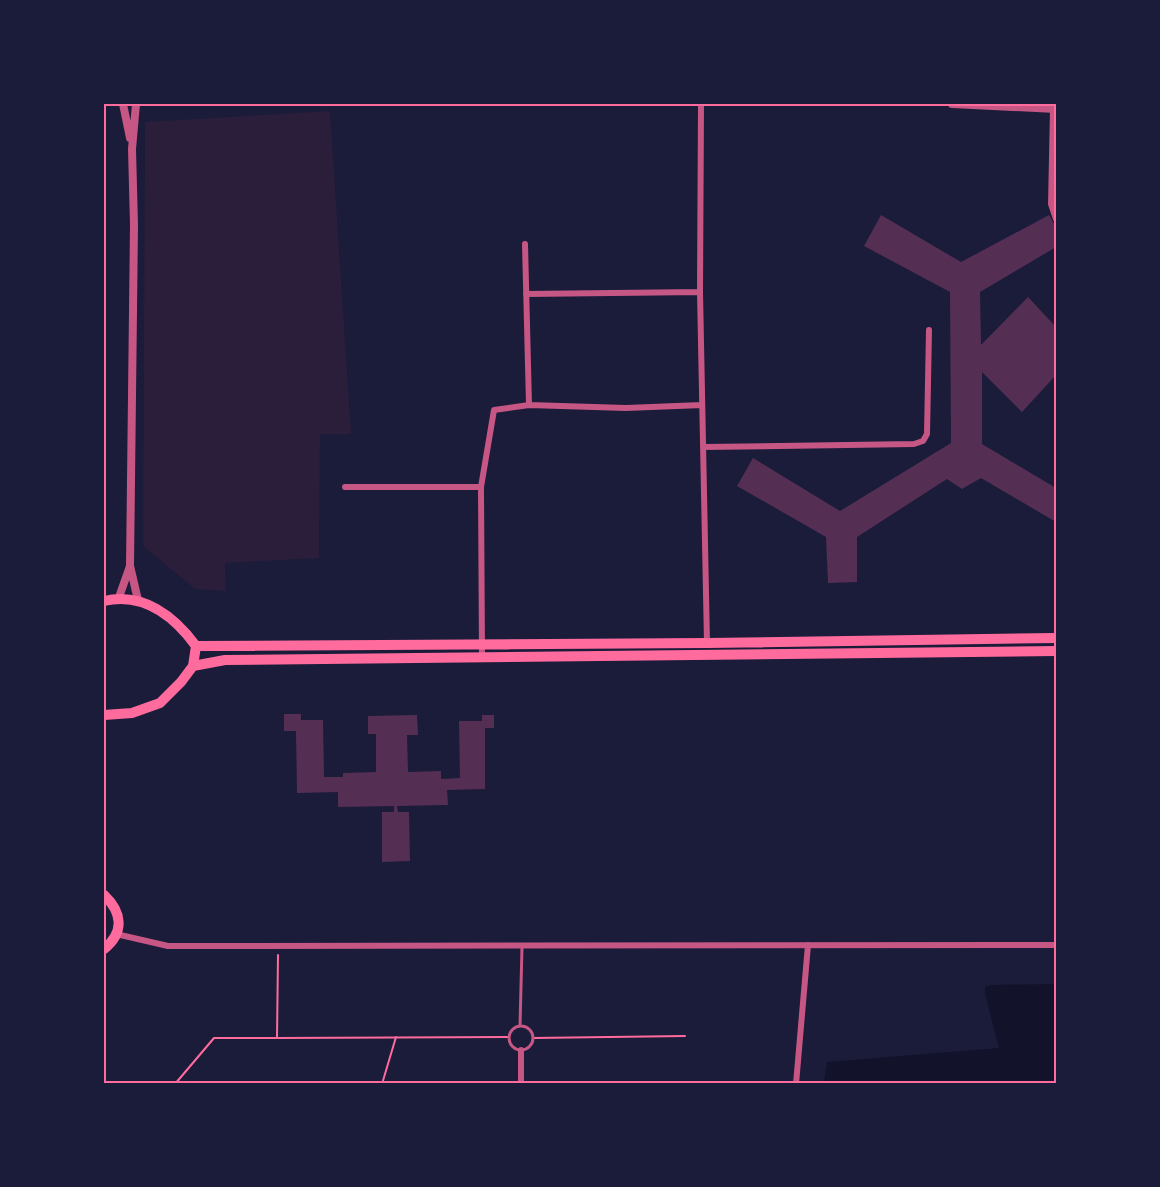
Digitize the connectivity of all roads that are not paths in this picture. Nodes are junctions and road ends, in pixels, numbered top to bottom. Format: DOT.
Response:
graph roads {
  1 [pos="123,104"];
  2 [pos="136,104"];
  3 [pos="701,104"];
  4 [pos="952,104"];
  5 [pos="1055,109"];
  6 [pos="132,149"];
  7 [pos="1056,219"];
  8 [pos="525,244"];
  9 [pos="700,292"];
  10 [pos="526,294"];
  11 [pos="929,330"];
  12 [pos="529,405"];
  13 [pos="702,405"];
  14 [pos="703,447"];
  15 [pos="345,487"];
  16 [pos="481,487"];
  17 [pos="130,566"];
  18 [pos="118,600"];
  19 [pos="138,600"];
  20 [pos="104,601"];
  21 [pos="1056,638"];
  22 [pos="707,643"];
  23 [pos="483,645"];
  24 [pos="196,646"];
  25 [pos="1056,651"];
  26 [pos="483,657"];
  27 [pos="192,666"];
  28 [pos="104,715"];
  29 [pos="104,895"];
  30 [pos="116,934"];
  31 [pos="522,945"];
  32 [pos="808,945"];
  33 [pos="1056,945"];
  34 [pos="104,949"];
  35 [pos="520,1026"];
  36 [pos="521,1050"];
  37 [pos="521,1083"];
  38 [pos="796,1083"];
  1 -- 6 [label="street"];
  2 -- 6 [label="street"];
  3 -- 9 [label="street"];
  4 -- 5 [label="street"];
  5 -- 7 [label="street"];
  6 -- 17 [label="street"];
  8 -- 10 [label="street"];
  9 -- 10 [label="street"];
  9 -- 13 [label="street"];
  10 -- 12 [label="street"];
  11 -- 14 [label="street"];
  12 -- 13 [label="street"];
  12 -- 16 [label="street"];
  13 -- 14 [label="street"];
  14 -- 22 [label="street"];
  15 -- 16 [label="street"];
  16 -- 23 [label="street"];
  17 -- 18 [label="street"];
  17 -- 19 [label="street"];
  18 -- 19 [label="main road"];
  18 -- 20 [label="main road"];
  19 -- 24 [label="main road"];
  21 -- 22 [label="main road"];
  22 -- 23 [label="main road"];
  23 -- 24 [label="main road"];
  23 -- 26 [label="street"];
  24 -- 27 [label="main road"];
  25 -- 26 [label="main road"];
  26 -- 27 [label="main road"];
  27 -- 28 [label="main road"];
  29 -- 30 [label="main road"];
  30 -- 31 [label="street"];
  30 -- 34 [label="main road"];
  31 -- 32 [label="street"];
  31 -- 35 [label="lane"];
  32 -- 33 [label="street"];
  32 -- 38 [label="street"];
  35 -- 36 [label="lane"];
  35 -- 36 [label="lane"];
  36 -- 37 [label="street"];
}
